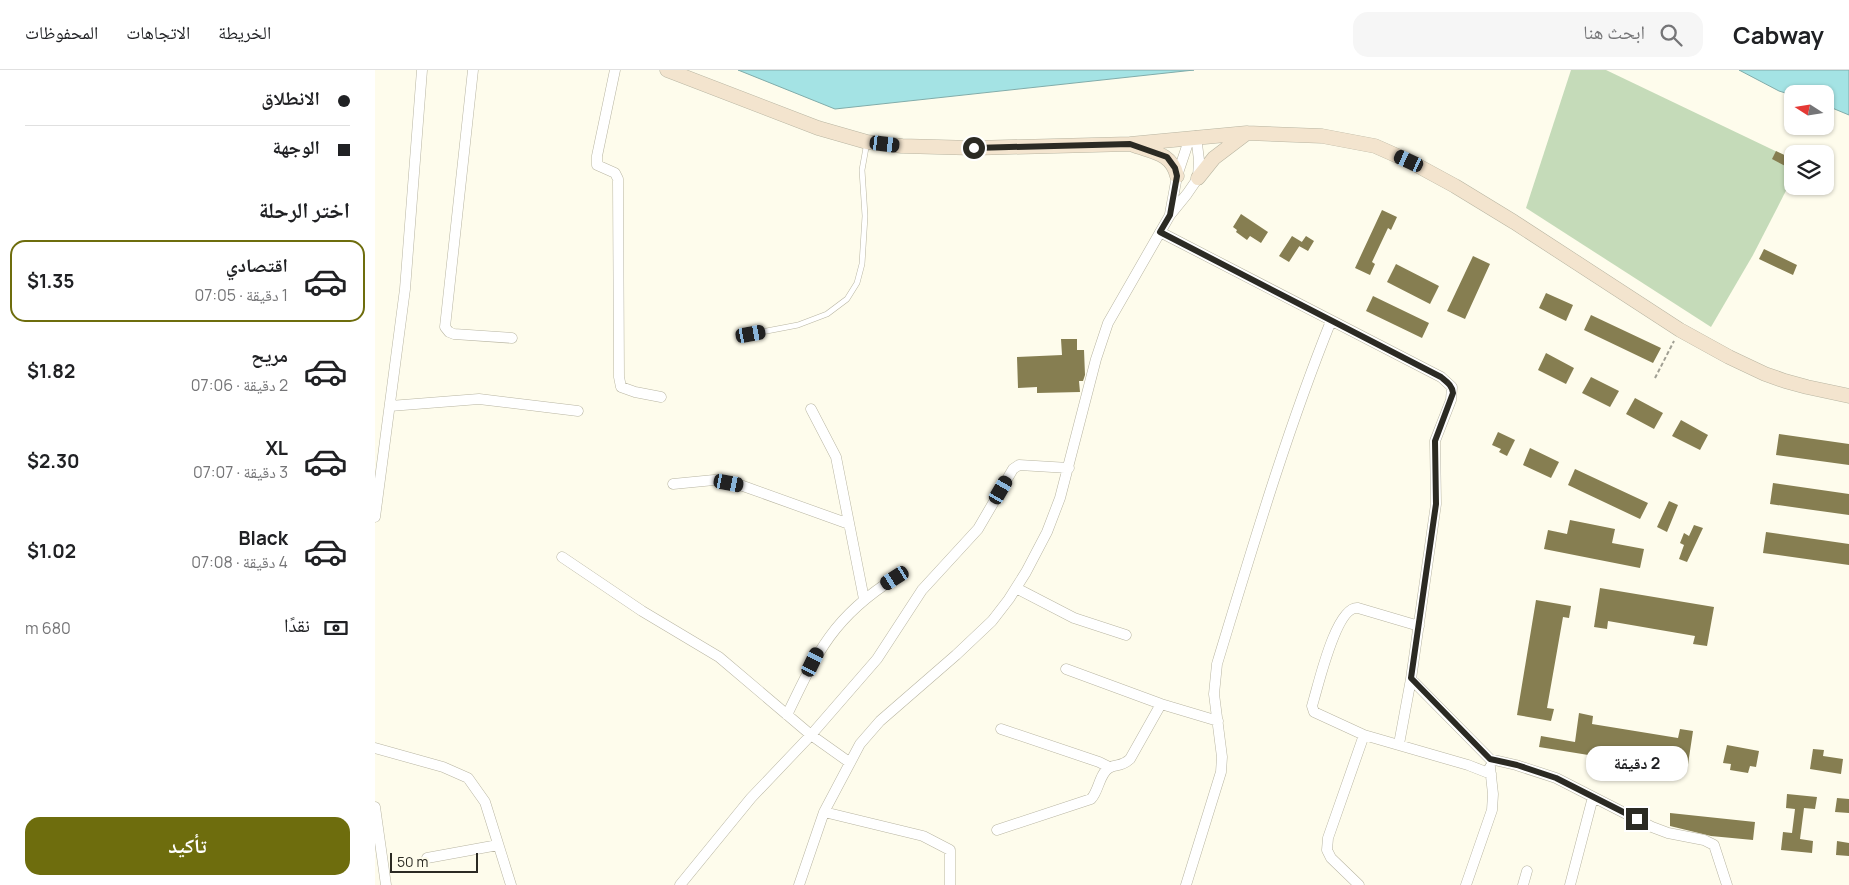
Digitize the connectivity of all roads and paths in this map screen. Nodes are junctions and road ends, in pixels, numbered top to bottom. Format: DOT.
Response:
graph roads {
  1 [pos="422,70"];
  2 [pos="473,70"];
  3 [pos="615,70"];
  4 [pos="667,70"];
  5 [pos="1247,133"];
  6 [pos="1193,137"];
  7 [pos="867,142"];
  8 [pos="1130,144"];
  9 [pos="1177,176"];
  10 [pos="1198,178"];
  11 [pos="1170,215"];
  12 [pos="1160,232"];
  13 [pos="1331,321"];
  14 [pos="1680,330"];
  15 [pos="740,333"];
  16 [pos="511,338"];
  17 [pos="1655,378"];
  18 [pos="1849,396"];
  19 [pos="661,397"];
  20 [pos="390,406"];
  21 [pos="811,409"];
  22 [pos="579,411"];
  23 [pos="1069,468"];
  24 [pos="673,484"];
  25 [pos="375,517"];
  26 [pos="849,524"];
  27 [pos="562,557"];
  28 [pos="895,578"];
  29 [pos="1016,588"];
  30 [pos="864,599"];
  31 [pos="1419,626"];
  32 [pos="1126,635"];
  33 [pos="1065,669"];
  34 [pos="1411,678"];
  35 [pos="1161,704"];
  36 [pos="787,715"];
  37 [pos="1218,721"];
  38 [pos="1001,729"];
  39 [pos="811,735"];
  40 [pos="1364,735"];
  41 [pos="1399,744"];
  42 [pos="375,748"];
  43 [pos="1490,759"];
  44 [pos="849,762"];
  45 [pos="1109,767"];
  46 [pos="1491,774"];
  47 [pos="1593,797"];
  48 [pos="375,807"];
  49 [pos="824,812"];
  50 [pos="997,830"];
  51 [pos="498,845"];
  52 [pos="427,858"];
  53 [pos="1527,871"];
  54 [pos="386,885"];
  55 [pos="511,885"];
  56 [pos="680,885"];
  57 [pos="799,885"];
  58 [pos="950,885"];
  59 [pos="1186,885"];
  60 [pos="1359,885"];
  61 [pos="1466,885"];
  62 [pos="1523,885"];
  63 [pos="1570,885"];
  64 [pos="1727,885"];
  1 -- 20 [label="street"];
  2 -- 16 [label="street"];
  3 -- 19 [label="street"];
  4 -- 7 [label="street"];
  5 -- 6 [label="street"];
  5 -- 10 [label="street"];
  5 -- 14 [label="street"];
  6 -- 8 [label="street"];
  6 -- 9 [label="street"];
  6 -- 10 [label="street"];
  7 -- 8 [label="street"];
  7 -- 15 [label="lane"];
  8 -- 9 [label="street"];
  9 -- 11 [label="street"];
  10 -- 11 [label="street"];
  11 -- 12 [label="street"];
  12 -- 13 [label="street"];
  12 -- 23 [label="street"];
  13 -- 31 [label="street"];
  13 -- 37 [label="street"];
  14 -- 17 [label="path"];
  14 -- 18 [label="street"];
  20 -- 22 [label="street"];
  20 -- 25 [label="street"];
  21 -- 26 [label="street"];
  23 -- 29 [label="street"];
  23 -- 39 [label="street"];
  24 -- 26 [label="street"];
  26 -- 30 [label="street"];
  27 -- 36 [label="street"];
  28 -- 30 [label="street"];
  29 -- 32 [label="street"];
  29 -- 44 [label="street"];
  30 -- 36 [label="street"];
  31 -- 34 [label="street"];
  31 -- 40 [label="street"];
  33 -- 35 [label="street"];
  34 -- 41 [label="street"];
  34 -- 43 [label="street"];
  35 -- 37 [label="street"];
  35 -- 45 [label="street"];
  36 -- 39 [label="street"];
  37 -- 59 [label="street"];
  38 -- 45 [label="street"];
  39 -- 44 [label="street"];
  39 -- 56 [label="street"];
  40 -- 41 [label="street"];
  40 -- 60 [label="street"];
  41 -- 46 [label="street"];
  42 -- 51 [label="street"];
  43 -- 46 [label="street"];
  43 -- 47 [label="street"];
  44 -- 49 [label="street"];
  45 -- 50 [label="street"];
  46 -- 61 [label="street"];
  47 -- 63 [label="street"];
  47 -- 64 [label="street"];
  48 -- 54 [label="street"];
  49 -- 57 [label="street"];
  49 -- 58 [label="street"];
  51 -- 52 [label="street"];
  51 -- 55 [label="street"];
  53 -- 62 [label="street"];
}
